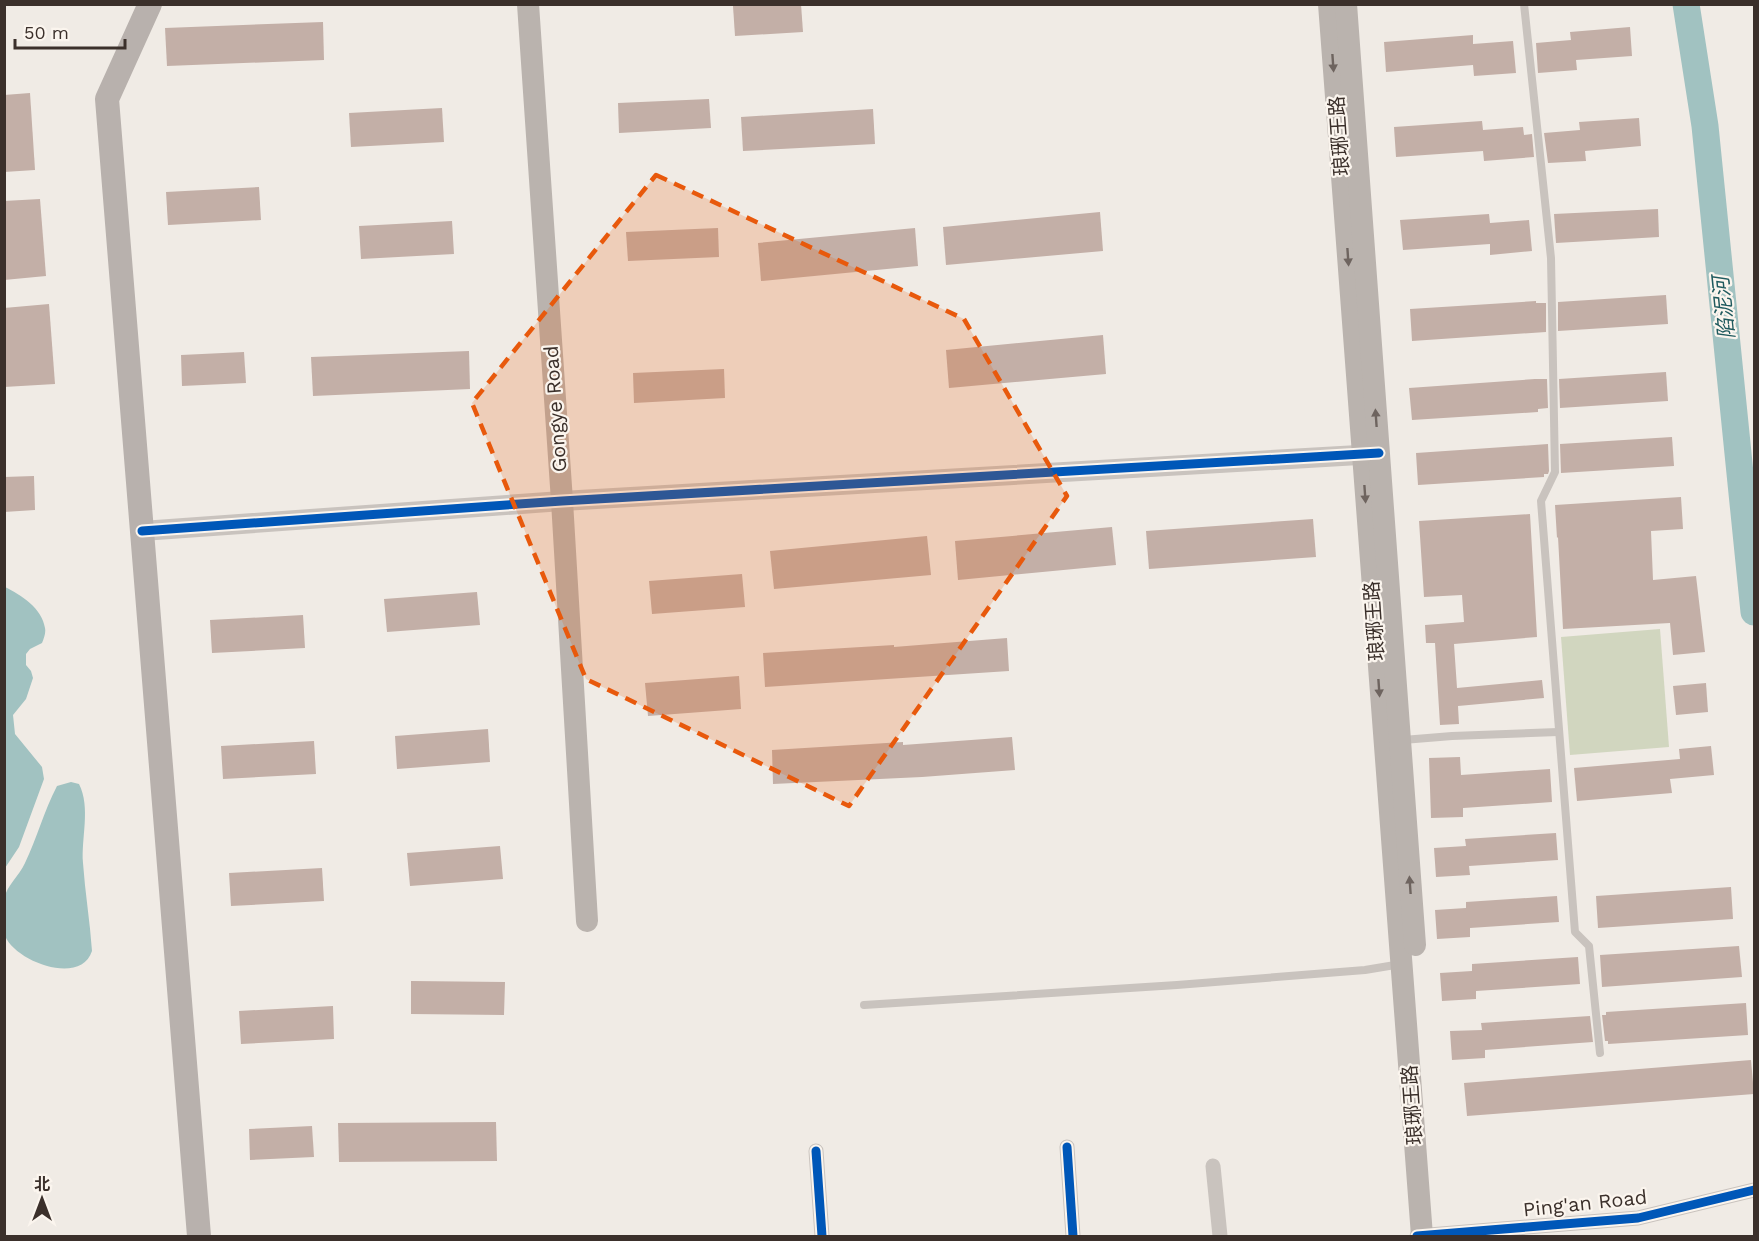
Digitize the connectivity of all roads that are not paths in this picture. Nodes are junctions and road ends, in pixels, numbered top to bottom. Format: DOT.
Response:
graph roads {
  1 [pos="150,4"];
  2 [pos="528,4"];
  3 [pos="1329,4"];
  4 [pos="1346,4"];
  5 [pos="1524,4"];
  6 [pos="1371,454"];
  7 [pos="562,501"];
  8 [pos="142,531"];
  9 [pos="1558,732"];
  10 [pos="1391,741"];
  11 [pos="587,921"];
  12 [pos="1401,964"];
  13 [pos="864,1005"];
  14 [pos="1600,1053"];
  15 [pos="1067,1146"];
  16 [pos="816,1151"];
  17 [pos="1213,1166"];
  18 [pos="1755,1190"];
  19 [pos="200,1236"];
  20 [pos="822,1236"];
  21 [pos="1073,1236"];
  22 [pos="1220,1236"];
  23 [pos="1427,1236"];
  1 -- 8 [label="main road"];
  2 -- 7 [label="main road, Gongye Road"];
  3 -- 6 [label="main road, 琅琊王路, one-way"];
  6 -- 4 [label="main road, 琅琊王路, one-way"];
  5 -- 9 [label="lane"];
  6 -- 7 [label="street"];
  6 -- 10 [label="main road, 琅琊王路"];
  7 -- 8 [label="street"];
  7 -- 11 [label="main road, Gongye Road"];
  8 -- 19 [label="main road"];
  9 -- 10 [label="lane"];
  9 -- 14 [label="lane"];
  10 -- 12 [label="main road, 琅琊王路"];
  23 -- 10 [label="main road, 琅琊王路, one-way"];
  12 -- 13 [label="lane"];
  12 -- 23 [label="main road, 琅琊王路"];
  15 -- 21 [label="street"];
  16 -- 20 [label="street"];
  17 -- 22 [label="street"];
  18 -- 23 [label="street, Ping'an Road"];
}
